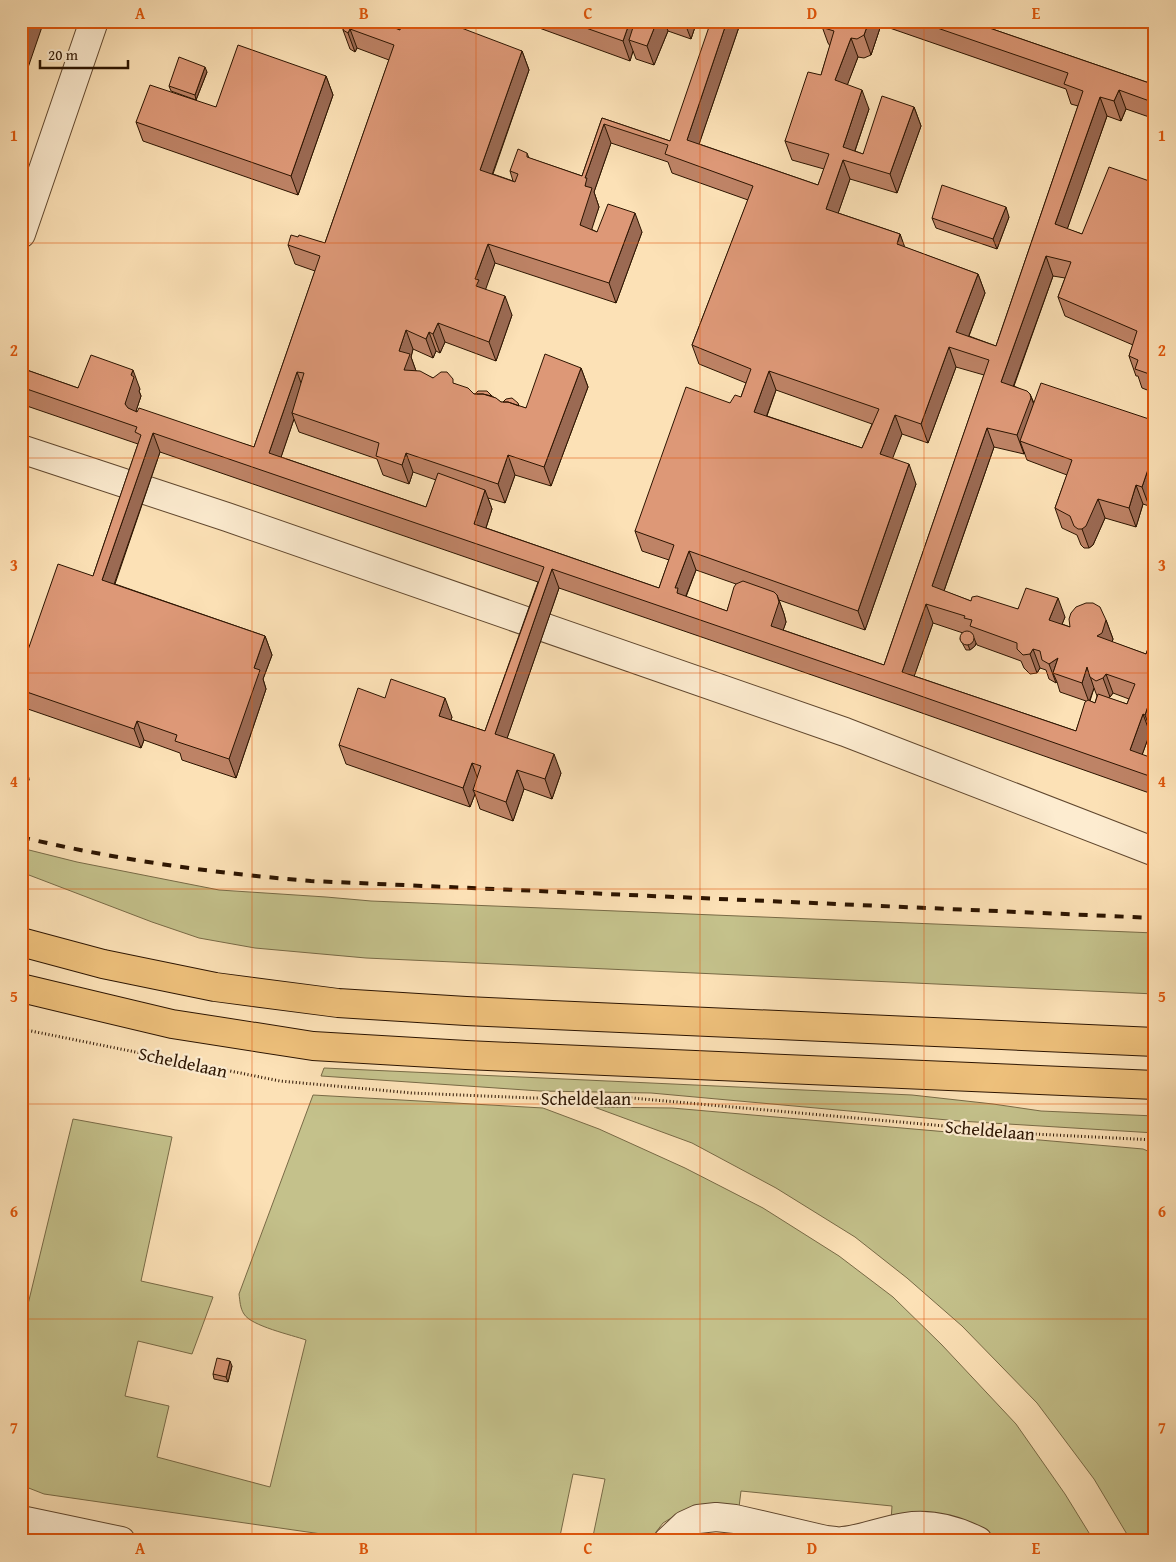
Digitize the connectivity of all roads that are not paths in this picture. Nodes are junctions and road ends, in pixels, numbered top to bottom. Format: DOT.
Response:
graph roads {
  1 [pos="94,21"];
  2 [pos="21,234"];
  3 [pos="21,449"];
  4 [pos="1155,852"];
  5 [pos="21,942"];
  6 [pos="21,988"];
  7 [pos="1155,1042"];
  8 [pos="1155,1085"];
  9 [pos="21,1520"];
  10 [pos="121,1541"];
  11 [pos="668,1541"];
  12 [pos="835,1541"];
  13 [pos="843,1541"];
  14 [pos="978,1541"];
  1 -- 2 [label="lane"];
  3 -- 4 [label="lane"];
  5 -- 7 [label="main road"];
  6 -- 8 [label="main road, Scheldelaan"];
  9 -- 10 [label="lane"];
  11 -- 12 [label="lane"];
  13 -- 14 [label="lane"];
}
